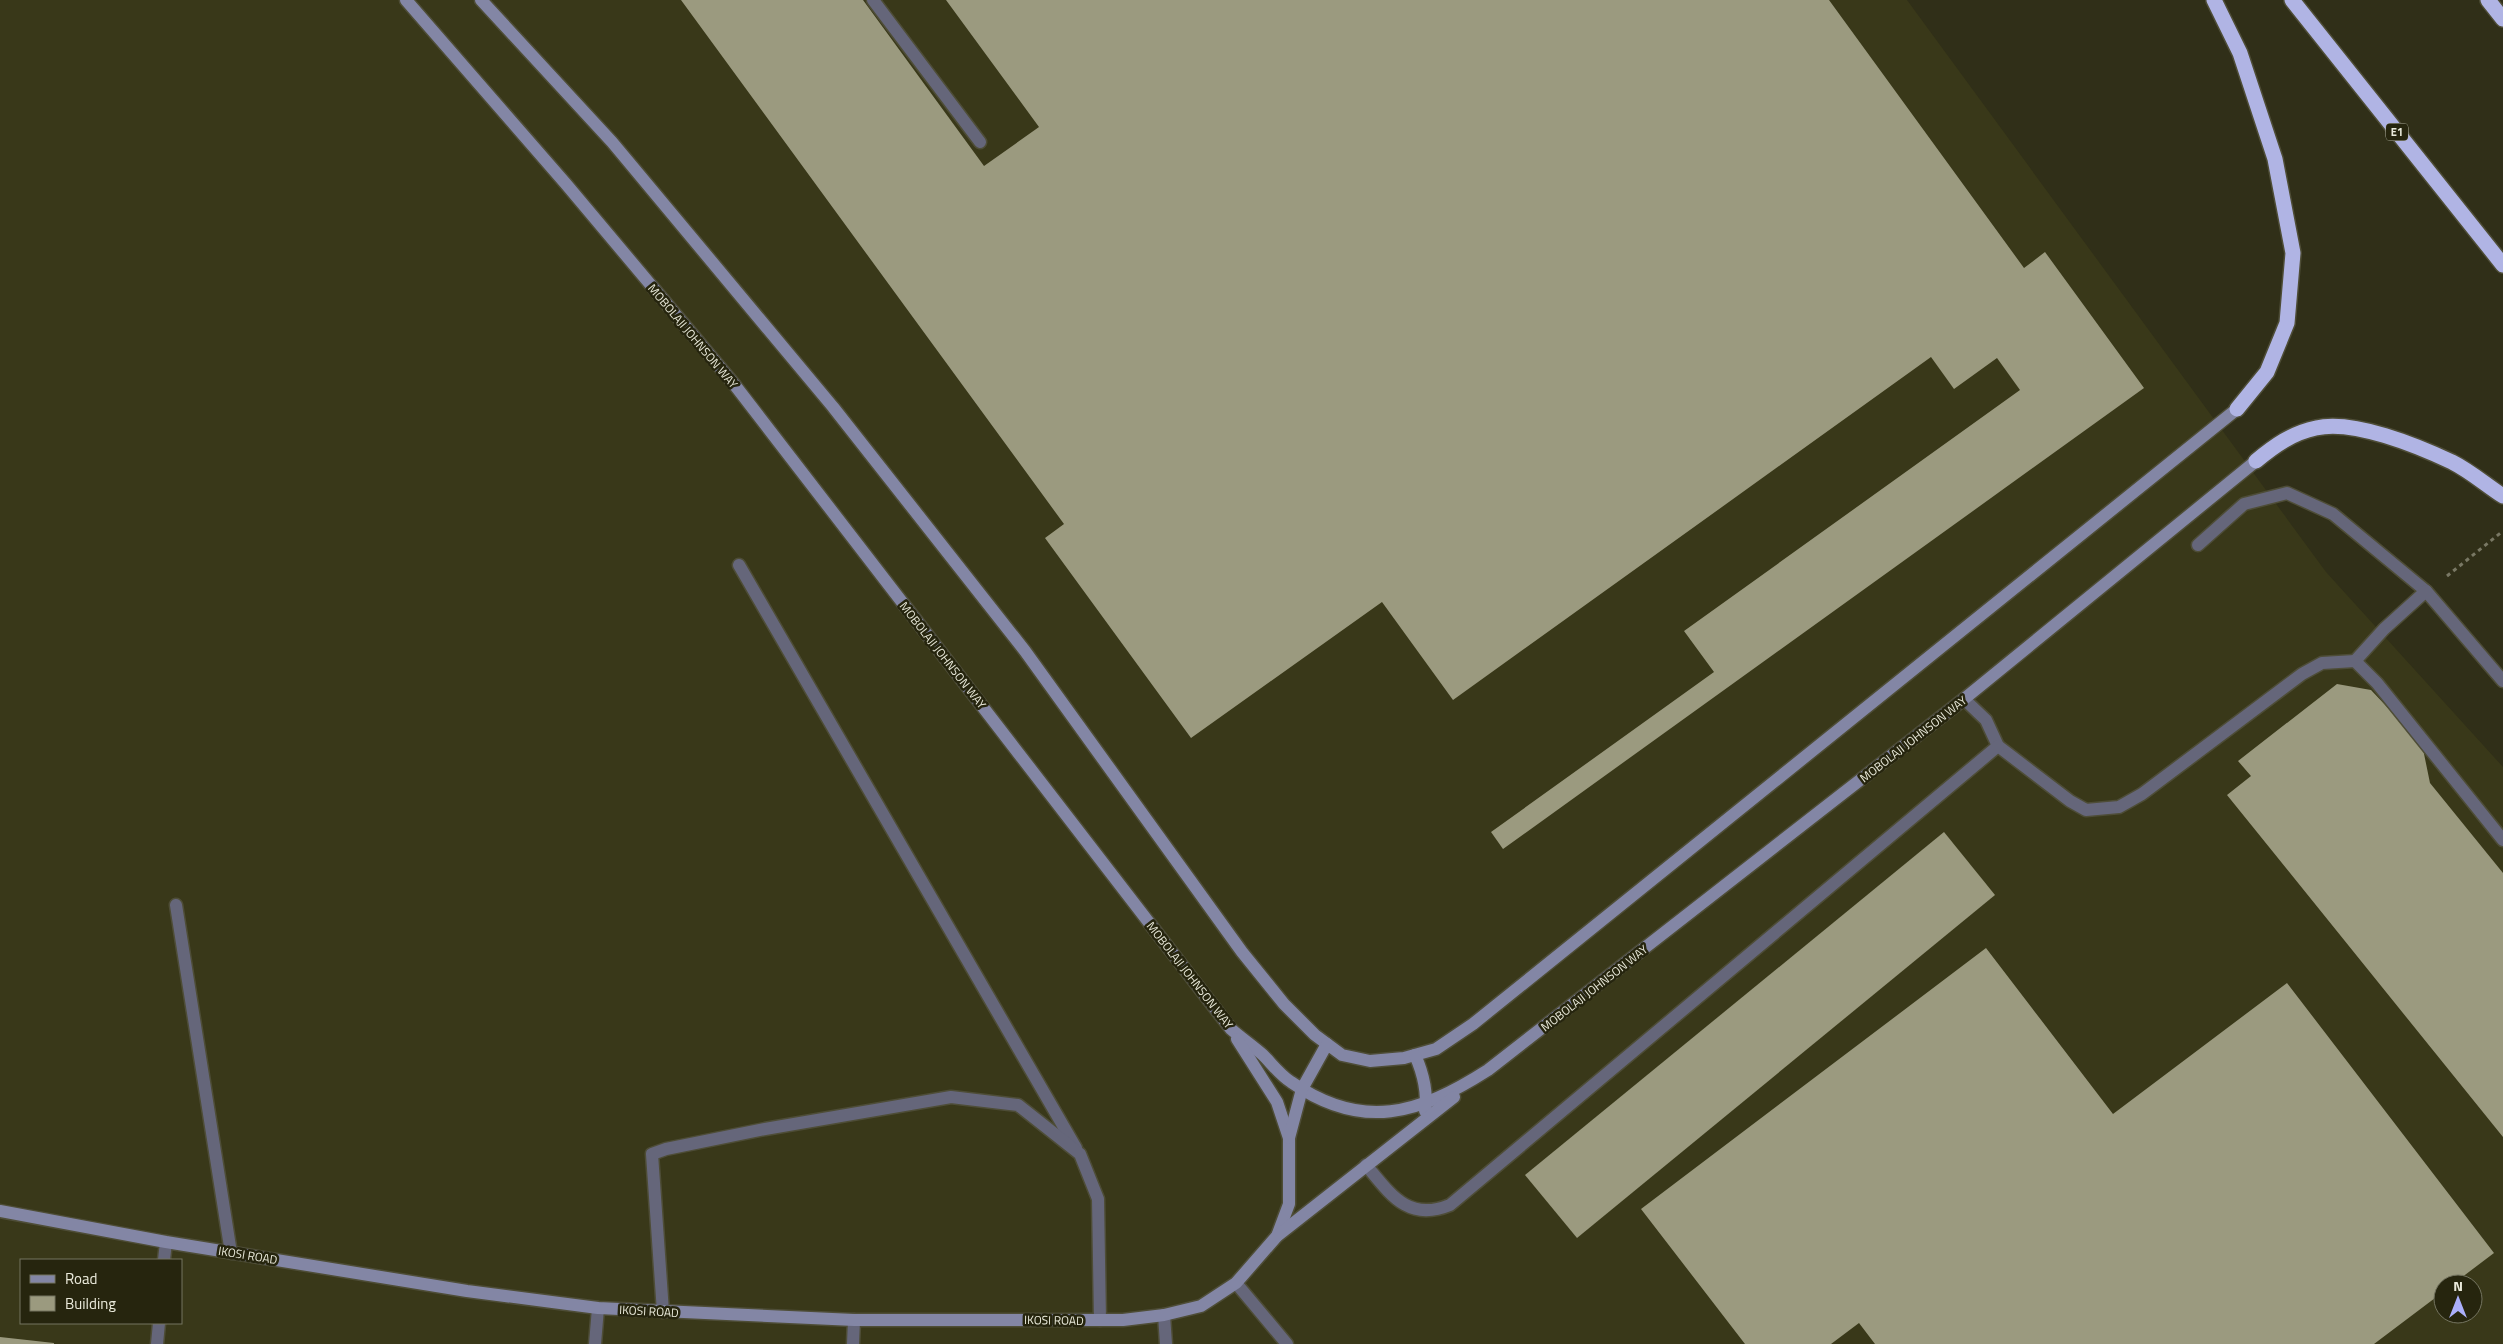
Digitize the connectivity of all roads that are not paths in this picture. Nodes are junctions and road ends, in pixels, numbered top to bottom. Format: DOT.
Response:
graph roads {
  1 [pos="406,0"];
  2 [pos="481,0"];
  3 [pos="873,0"];
  4 [pos="2214,0"];
  5 [pos="2292,0"];
  6 [pos="2488,0"];
  7 [pos="2503,19"];
  8 [pos="980,142"];
  9 [pos="2503,265"];
  10 [pos="2236,409"];
  11 [pos="2256,461"];
  12 [pos="2503,496"];
  13 [pos="2198,545"];
  14 [pos="739,565"];
  15 [pos="2426,592"];
  16 [pos="2355,661"];
  17 [pos="2503,681"];
  18 [pos="1964,699"];
  19 [pos="1998,746"];
  20 [pos="2503,840"];
  21 [pos="176,905"];
  22 [pos="1230,1029"];
  23 [pos="1327,1044"];
  24 [pos="1414,1055"];
  25 [pos="1488,1070"];
  26 [pos="1302,1089"];
  27 [pos="1426,1104"];
  28 [pos="1424,1121"];
  29 [pos="1289,1138"];
  30 [pos="1080,1154"];
  31 [pos="1366,1165"];
  32 [pos="0,1211"];
  33 [pos="1277,1236"];
  34 [pos="166,1242"];
  35 [pos="231,1252"];
  36 [pos="164,1259"];
  37 [pos="1236,1283"];
  38 [pos="598,1308"];
  39 [pos="663,1312"];
  40 [pos="1164,1315"];
  41 [pos="854,1320"];
  42 [pos="1100,1320"];
  43 [pos="158,1324"];
  44 [pos="156,1344"];
  45 [pos="595,1344"];
  46 [pos="853,1344"];
  47 [pos="1166,1344"];
  48 [pos="1287,1344"];
  1 -- 22 [label="street, MOBOLAJI JOHNSON WAY"];
  2 -- 23 [label="street"];
  3 -- 8 [label="lane"];
  4 -- 10 [label="highway"];
  5 -- 9 [label="highway, E1"];
  6 -- 7 [label="highway"];
  10 -- 24 [label="street"];
  11 -- 12 [label="highway"];
  11 -- 18 [label="street, MOBOLAJI JOHNSON WAY"];
  13 -- 15 [label="lane"];
  14 -- 30 [label="lane"];
  15 -- 16 [label="lane"];
  15 -- 17 [label="lane"];
  16 -- 19 [label="lane"];
  16 -- 20 [label="lane"];
  18 -- 19 [label="lane"];
  18 -- 25 [label="street, MOBOLAJI JOHNSON WAY"];
  19 -- 31 [label="lane"];
  21 -- 35 [label="lane"];
  22 -- 26 [label="street, MOBOLAJI JOHNSON WAY"];
  22 -- 29 [label="street"];
  23 -- 24 [label="street"];
  23 -- 26 [label="street"];
  24 -- 27 [label="street"];
  25 -- 27 [label="street, MOBOLAJI JOHNSON WAY"];
  25 -- 28 [label="street"];
  26 -- 27 [label="street, MOBOLAJI JOHNSON WAY"];
  26 -- 29 [label="street"];
  27 -- 28 [label="street"];
  28 -- 31 [label="street"];
  29 -- 33 [label="street"];
  30 -- 39 [label="lane"];
  30 -- 42 [label="lane"];
  31 -- 33 [label="street"];
  32 -- 34 [label="street, IKOSI ROAD"];
  33 -- 37 [label="street, IKOSI ROAD"];
  34 -- 35 [label="street, IKOSI ROAD"];
  34 -- 36 [label="lane"];
  35 -- 38 [label="street, IKOSI ROAD"];
  37 -- 40 [label="street, IKOSI ROAD"];
  37 -- 48 [label="lane"];
  38 -- 39 [label="street, IKOSI ROAD"];
  38 -- 45 [label="lane"];
  39 -- 41 [label="street, IKOSI ROAD"];
  40 -- 42 [label="street, IKOSI ROAD"];
  40 -- 47 [label="lane"];
  41 -- 42 [label="street, IKOSI ROAD"];
  41 -- 46 [label="lane"];
  43 -- 44 [label="lane"];
}
